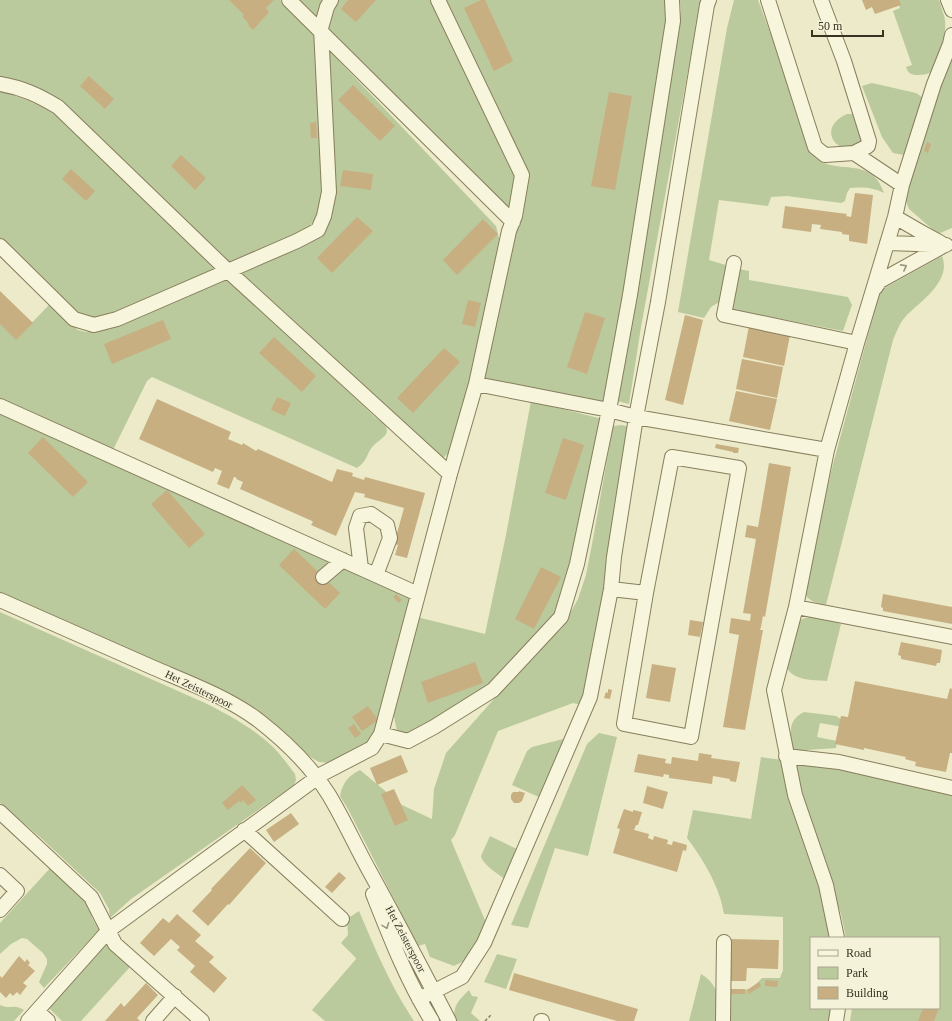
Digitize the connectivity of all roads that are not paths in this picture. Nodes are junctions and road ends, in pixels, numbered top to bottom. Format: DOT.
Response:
graph roads {
  1 [pos="289,0"];
  2 [pos="331,0"];
  3 [pos="438,0"];
  4 [pos="672,0"];
  5 [pos="709,0"];
  6 [pos="768,0"];
  7 [pos="821,0"];
  8 [pos="948,0"];
  9 [pos="952,10"];
  10 [pos="321,33"];
  11 [pos="952,35"];
  12 [pos="0,84"];
  13 [pos="854,153"];
  14 [pos="902,185"];
  15 [pos="896,217"];
  16 [pos="513,222"];
  17 [pos="887,243"];
  18 [pos="0,246"];
  19 [pos="949,246"];
  20 [pos="734,263"];
  21 [pos="228,271"];
  22 [pos="874,290"];
  23 [pos="857,343"];
  24 [pos="476,384"];
  25 [pos="0,406"];
  26 [pos="609,410"];
  27 [pos="636,417"];
  28 [pos="827,450"];
  29 [pos="450,474"];
  30 [pos="343,560"];
  31 [pos="361,568"];
  32 [pos="376,575"];
  33 [pos="323,577"];
  34 [pos="611,589"];
  35 [pos="646,593"];
  36 [pos="418,594"];
  37 [pos="0,600"];
  38 [pos="796,607"];
  39 [pos="952,637"];
  40 [pos="381,734"];
  41 [pos="786,756"];
  42 [pos="317,778"];
  43 [pos="952,788"];
  44 [pos="0,812"];
  45 [pos="244,830"];
  46 [pos="351,837"];
  47 [pos="0,875"];
  48 [pos="0,910"];
  49 [pos="342,919"];
  50 [pos="109,930"];
  51 [pos="837,937"];
  52 [pos="724,942"];
  53 [pos="434,992"];
  54 [pos="175,996"];
  55 [pos="419,999"];
  56 [pos="838,1009"];
  57 [pos="32,1016"];
  58 [pos="48,1021"];
  59 [pos="152,1021"];
  60 [pos="202,1021"];
  61 [pos="432,1021"];
  62 [pos="449,1021"];
  63 [pos="723,1021"];
  64 [pos="836,1021"];
  1 -- 10 [label="street"];
  2 -- 10 [label="street"];
  3 -- 16 [label="street"];
  4 -- 26 [label="street"];
  5 -- 27 [label="street"];
  6 -- 13 [label="street"];
  7 -- 13 [label="street"];
  8 -- 9 [label="street"];
  10 -- 16 [label="street"];
  10 -- 21 [label="street"];
  11 -- 14 [label="street"];
  12 -- 21 [label="street"];
  13 -- 14 [label="street"];
  14 -- 15 [label="street"];
  15 -- 17 [label="street"];
  15 -- 19 [label="street"];
  16 -- 24 [label="street"];
  17 -- 19 [label="street"];
  17 -- 22 [label="street"];
  18 -- 21 [label="street"];
  22 -- 19 [label="street, one-way"];
  20 -- 23 [label="street"];
  21 -- 29 [label="street"];
  22 -- 23 [label="street"];
  23 -- 28 [label="street"];
  24 -- 26 [label="street"];
  24 -- 29 [label="street"];
  25 -- 30 [label="street"];
  26 -- 27 [label="street"];
  26 -- 40 [label="street"];
  27 -- 28 [label="street"];
  27 -- 34 [label="street"];
  28 -- 38 [label="street"];
  29 -- 36 [label="street"];
  30 -- 31 [label="street"];
  30 -- 33 [label="street"];
  31 -- 32 [label="street"];
  31 -- 32 [label="street"];
  32 -- 36 [label="street"];
  34 -- 35 [label="street"];
  34 -- 53 [label="street"];
  35 -- 35 [label="street"];
  36 -- 40 [label="street"];
  37 -- 42 [label="street, Het Zeisterspoor"];
  38 -- 39 [label="street"];
  38 -- 41 [label="street"];
  40 -- 42 [label="street"];
  41 -- 43 [label="street"];
  41 -- 51 [label="street"];
  42 -- 45 [label="street"];
  42 -- 46 [label="street, Het Zeisterspoor"];
  44 -- 50 [label="street"];
  45 -- 49 [label="street"];
  45 -- 50 [label="street"];
  46 -- 53 [label="street, Het Zeisterspoor"];
  46 -- 55 [label="street, Het Zeisterspoor, one-way"];
  47 -- 48 [label="street"];
  50 -- 54 [label="street"];
  50 -- 57 [label="street"];
  52 -- 63 [label="street"];
  53 -- 55 [label="street"];
  53 -- 62 [label="street, Het Zeisterspoor"];
  54 -- 59 [label="street"];
  54 -- 60 [label="street"];
  55 -- 61 [label="street, Het Zeisterspoor"];
  56 -- 64 [label="street"];
  57 -- 58 [label="street"];
}
